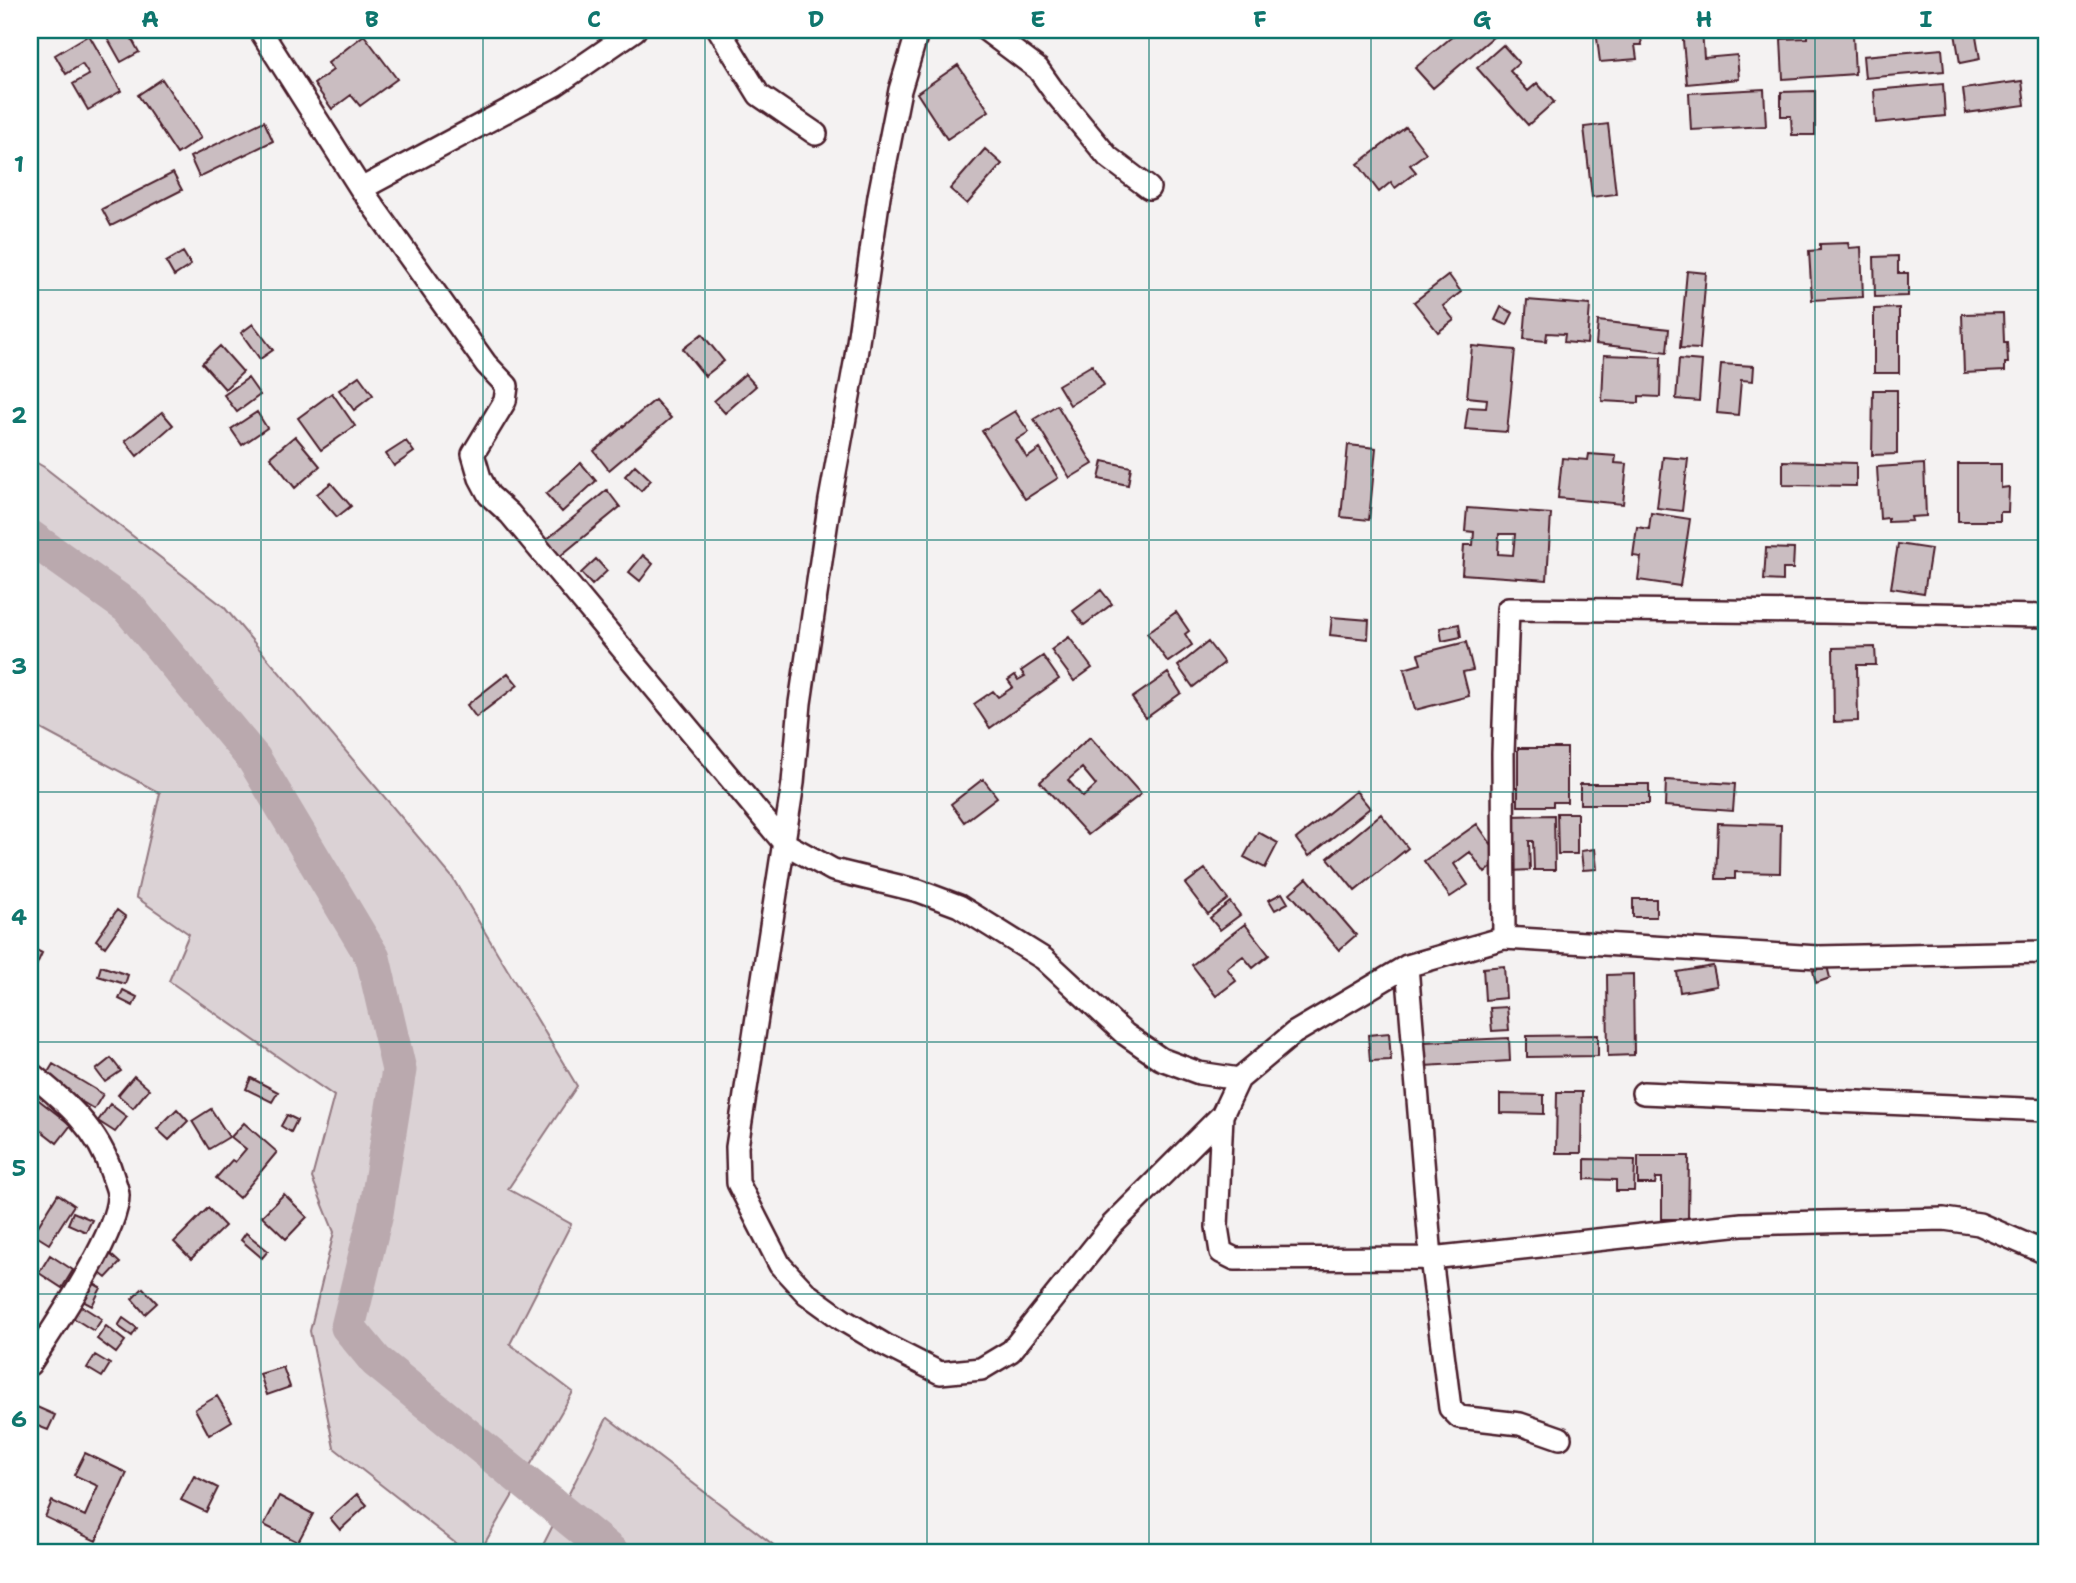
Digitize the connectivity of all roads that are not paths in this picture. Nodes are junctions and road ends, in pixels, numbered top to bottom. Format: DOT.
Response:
graph roads {
  1 [pos="260,30"];
  2 [pos="635,30"];
  3 [pos="719,30"];
  4 [pos="918,30"];
  5 [pos="986,30"];
  6 [pos="816,134"];
  7 [pos="1149,188"];
  8 [pos="361,189"];
  9 [pos="2046,617"];
  10 [pos="784,843"];
  11 [pos="1504,938"];
  12 [pos="2046,952"];
  13 [pos="1407,966"];
  14 [pos="30,1073"];
  15 [pos="1239,1079"];
  16 [pos="1643,1093"];
  17 [pos="2046,1111"];
  18 [pos="1222,1115"];
  19 [pos="2046,1252"];
  20 [pos="1431,1258"];
  21 [pos="30,1364"];
  22 [pos="1560,1438"];
  1 -- 8 [label="street"];
  2 -- 8 [label="street"];
  3 -- 6 [label="street"];
  4 -- 10 [label="street"];
  5 -- 7 [label="street"];
  8 -- 10 [label="street"];
  9 -- 11 [label="street"];
  10 -- 15 [label="street"];
  10 -- 18 [label="street"];
  11 -- 12 [label="street"];
  11 -- 13 [label="street"];
  13 -- 15 [label="street"];
  13 -- 20 [label="street"];
  14 -- 21 [label="street"];
  15 -- 18 [label="street"];
  16 -- 17 [label="street"];
  18 -- 20 [label="street"];
  19 -- 20 [label="street"];
  20 -- 22 [label="street"];
}
